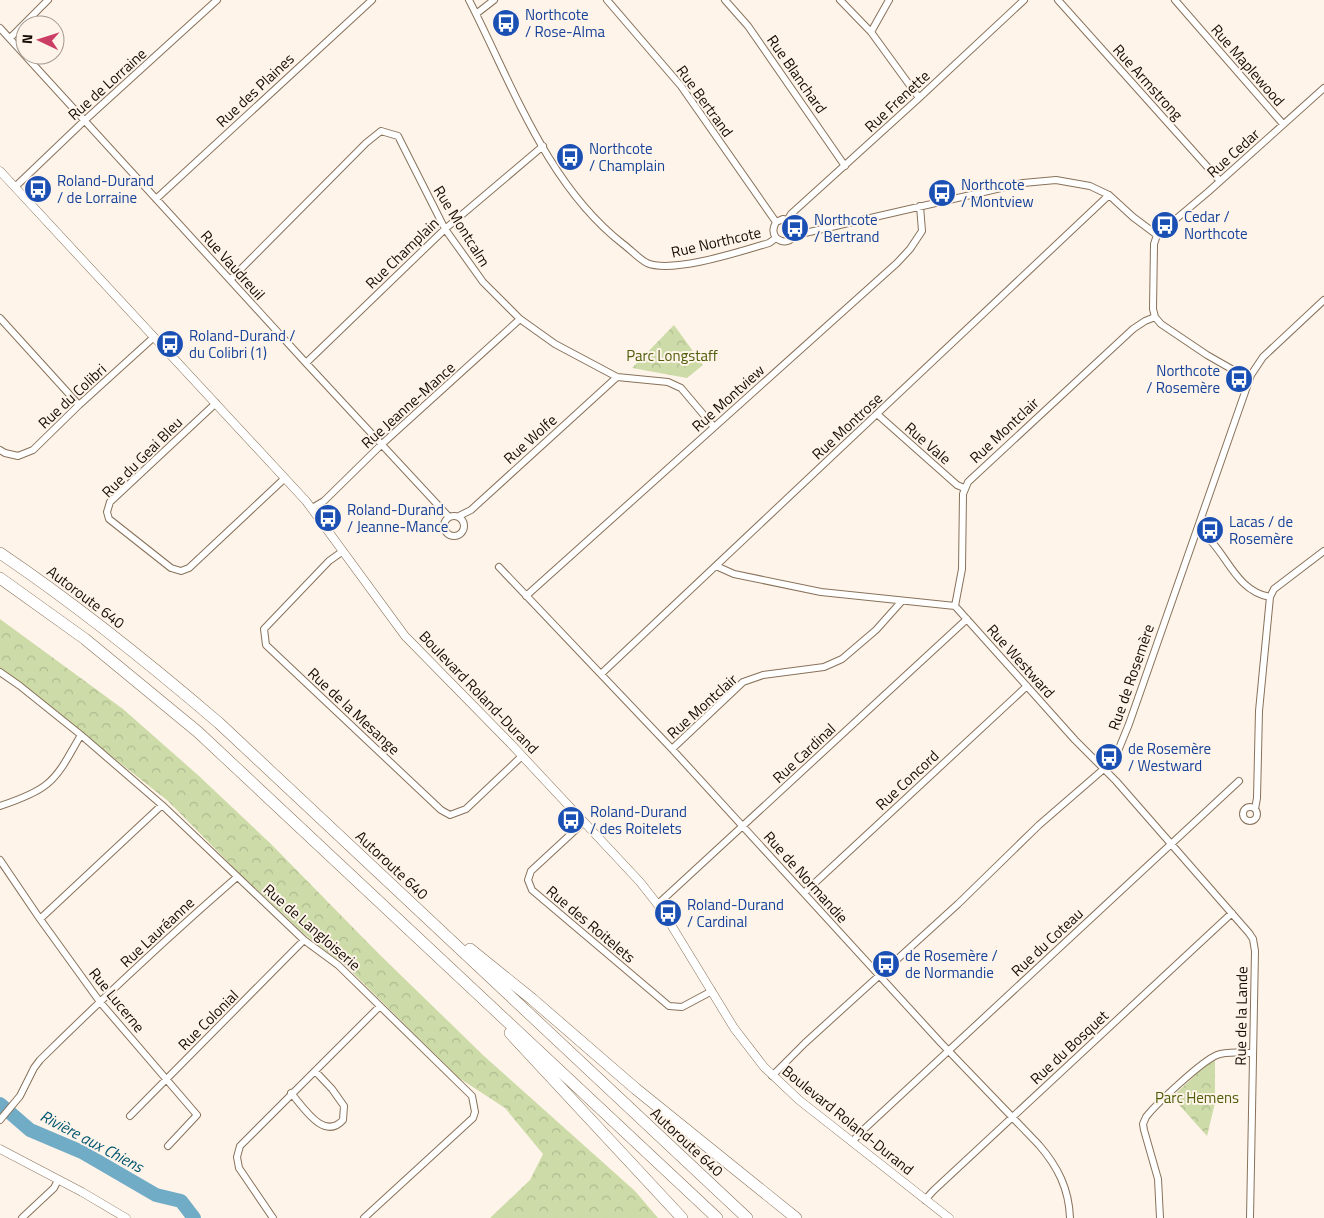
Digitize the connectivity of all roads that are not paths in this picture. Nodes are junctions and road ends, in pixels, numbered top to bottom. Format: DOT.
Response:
graph roads {
  1 [pos="48,0"];
  2 [pos="217,0"];
  3 [pos="372,0"];
  4 [pos="469,0"];
  5 [pos="494,0"];
  6 [pos="607,0"];
  7 [pos="725,0"];
  8 [pos="840,0"];
  9 [pos="889,0"];
  10 [pos="1024,0"];
  11 [pos="1058,0"];
  12 [pos="1175,0"];
  13 [pos="476,14"];
  14 [pos="0,28"];
  15 [pos="871,32"];
  16 [pos="10,38"];
  17 [pos="1324,88"];
  18 [pos="919,98"];
  19 [pos="84,121"];
  20 [pos="1283,124"];
  21 [pos="543,146"];
  22 [pos="844,166"];
  23 [pos="0,171"];
  24 [pos="1220,181"];
  25 [pos="15,187"];
  26 [pos="1109,195"];
  27 [pos="156,199"];
  28 [pos="920,206"];
  29 [pos="788,219"];
  30 [pos="776,222"];
  31 [pos="445,229"];
  32 [pos="796,233"];
  33 [pos="1157,236"];
  34 [pos="776,238"];
  35 [pos="230,280"];
  36 [pos="1324,300"];
  37 [pos="1155,317"];
  38 [pos="0,318"];
  39 [pos="520,319"];
  40 [pos="154,337"];
  41 [pos="306,364"];
  42 [pos="617,377"];
  43 [pos="1249,379"];
  44 [pos="216,403"];
  45 [pos="79,404"];
  46 [pos="877,414"];
  47 [pos="714,427"];
  48 [pos="382,444"];
  49 [pos="0,450"];
  50 [pos="284,478"];
  51 [pos="964,488"];
  52 [pos="312,508"];
  53 [pos="459,516"];
  54 [pos="449,517"];
  55 [pos="1197,531"];
  56 [pos="343,551"];
  57 [pos="1324,551"];
  58 [pos="0,553"];
  59 [pos="716,566"];
  60 [pos="499,567"];
  61 [pos="0,578"];
  62 [pos="526,596"];
  63 [pos="1270,597"];
  64 [pos="901,602"];
  65 [pos="955,606"];
  66 [pos="967,619"];
  67 [pos="0,672"];
  68 [pos="601,674"];
  69 [pos="1027,686"];
  70 [pos="81,735"];
  71 [pos="672,749"];
  72 [pos="522,756"];
  73 [pos="1104,769"];
  74 [pos="1239,782"];
  75 [pos="162,805"];
  76 [pos="0,806"];
  77 [pos="1255,809"];
  78 [pos="584,822"];
  79 [pos="743,826"];
  80 [pos="1172,844"];
  81 [pos="0,860"];
  82 [pos="237,877"];
  83 [pos="397,890"];
  84 [pos="804,893"];
  85 [pos="658,904"];
  86 [pos="1232,913"];
  87 [pos="40,919"];
  88 [pos="304,940"];
  89 [pos="450,967"];
  90 [pos="880,976"];
  91 [pos="712,991"];
  92 [pos="100,1002"];
  93 [pos="379,1007"];
  94 [pos="949,1050"];
  95 [pos="1252,1053"];
  96 [pos="315,1071"];
  97 [pos="772,1076"];
  98 [pos="166,1080"];
  99 [pos="291,1093"];
  100 [pos="130,1116"];
  101 [pos="1012,1117"];
  102 [pos="1,1118"];
  103 [pos="852,1142"];
  104 [pos="168,1146"];
  105 [pos="0,1149"];
  106 [pos="58,1180"];
  107 [pos="925,1200"];
  108 [pos="22,1218"];
  109 [pos="126,1218"];
  110 [pos="273,1218"];
  111 [pos="364,1218"];
  112 [pos="682,1218"];
  113 [pos="717,1218"];
  114 [pos="747,1218"];
  115 [pos="796,1218"];
  116 [pos="948,1218"];
  117 [pos="1070,1218"];
  118 [pos="1160,1218"];
  119 [pos="1250,1218"];
  1 -- 16 [label="street"];
  2 -- 19 [label="street, Rue de Lorraine"];
  3 -- 27 [label="street, Rue des Plaines"];
  4 -- 13 [label="street, Rue Northcote"];
  5 -- 13 [label="street"];
  6 -- 30 [label="street, Rue Bertrand"];
  7 -- 22 [label="street, Rue Blanchard"];
  8 -- 15 [label="street"];
  9 -- 15 [label="street"];
  10 -- 18 [label="street, Rue Frenette"];
  11 -- 24 [label="street, Rue Armstrong"];
  12 -- 20 [label="street, Rue Maplewood"];
  13 -- 21 [label="street, Rue Northcote"];
  14 -- 16 [label="street, Rue Vaudreuil"];
  15 -- 18 [label="street"];
  16 -- 19 [label="street, Rue Vaudreuil"];
  17 -- 20 [label="street, Rue Cedar"];
  18 -- 22 [label="street, Rue Frenette"];
  19 -- 25 [label="street, Rue de Lorraine"];
  19 -- 27 [label="street, Rue Vaudreuil"];
  20 -- 24 [label="street, Rue Cedar"];
  21 -- 31 [label="street, Rue Champlain"];
  21 -- 34 [label="street, Rue Northcote"];
  22 -- 29 [label="street, Rue Frenette"];
  23 -- 25 [label="street, Boulevard Roland-Durand"];
  24 -- 33 [label="street, Rue Cedar"];
  25 -- 40 [label="street, Boulevard Roland-Durand"];
  26 -- 28 [label="street, Rue Northcote"];
  26 -- 33 [label="street, Rue Northcote"];
  26 -- 46 [label="street, Rue Montrose"];
  27 -- 35 [label="street, Rue Vaudreuil"];
  28 -- 32 [label="street, Rue Northcote"];
  28 -- 47 [label="street, Rue Montview"];
  29 -- 30 [label="street"];
  29 -- 32 [label="street"];
  30 -- 34 [label="street"];
  31 -- 35 [label="street, Rue Montcalm"];
  31 -- 39 [label="street, Rue Montcalm"];
  31 -- 41 [label="street, Rue Champlain"];
  32 -- 34 [label="street, Rue Northcote"];
  33 -- 37 [label="street"];
  35 -- 41 [label="street, Rue Vaudreuil"];
  36 -- 43 [label="street, Rue de Rosemère"];
  37 -- 43 [label="street"];
  37 -- 51 [label="street, Rue Montclair"];
  38 -- 45 [label="street"];
  39 -- 42 [label="street, Rue Montcalm"];
  39 -- 48 [label="street, Rue Jeanne-Mance"];
  40 -- 44 [label="street, Boulevard Roland-Durand"];
  40 -- 45 [label="street, Rue du Colibri"];
  41 -- 48 [label="street, Rue Vaudreuil"];
  42 -- 47 [label="street, Rue Montcalm"];
  42 -- 53 [label="street, Rue Wolfe"];
  43 -- 55 [label="street, Rue de Rosemère"];
  44 -- 50 [label="street, Boulevard Roland-Durand"];
  44 -- 50 [label="street, Rue du Geai Bleu"];
  45 -- 49 [label="street, Rue du Colibri"];
  46 -- 51 [label="street, Rue Vale"];
  46 -- 59 [label="street, Rue Montrose"];
  47 -- 62 [label="street, Rue Montview"];
  48 -- 52 [label="street, Rue Jeanne-Mance"];
  48 -- 54 [label="street, Rue Vaudreuil"];
  50 -- 52 [label="street, Boulevard Roland-Durand"];
  51 -- 65 [label="street"];
  52 -- 56 [label="street, Boulevard Roland-Durand"];
  53 -- 54 [label="street, Rue Wolfe"];
  53 -- 54 [label="street"];
  55 -- 63 [label="street"];
  55 -- 73 [label="street, Rue de Rosemère"];
  56 -- 72 [label="street, Boulevard Roland-Durand"];
  56 -- 72 [label="street, Rue de la Mesange"];
  57 -- 63 [label="street"];
  58 -- 83 [label="highway, Autoroute 640"];
  59 -- 64 [label="street"];
  59 -- 68 [label="street, Rue Montrose"];
  60 -- 62 [label="street, Rue de Normandie"];
  61 -- 89 [label="highway"];
  62 -- 68 [label="street, Rue de Normandie"];
  63 -- 77 [label="street"];
  64 -- 65 [label="street"];
  64 -- 71 [label="street, Rue Montclair"];
  65 -- 66 [label="street, Rue Westward"];
  66 -- 69 [label="street, Rue Westward"];
  66 -- 79 [label="street, Rue Cardinal"];
  67 -- 70 [label="street, Rue de Langloiserie"];
  68 -- 71 [label="street, Rue de Normandie"];
  69 -- 73 [label="street, Rue Westward"];
  69 -- 84 [label="street, Rue Concord"];
  70 -- 75 [label="street, Rue de Langloiserie"];
  70 -- 76 [label="street"];
  71 -- 79 [label="street, Rue de Normandie"];
  72 -- 78 [label="street, Boulevard Roland-Durand"];
  73 -- 80 [label="street, Rue Westward"];
  73 -- 90 [label="street, Rue de Rosemère"];
  74 -- 80 [label="street, Rue du Coteau"];
  75 -- 82 [label="street, Rue de Langloiserie"];
  75 -- 87 [label="street"];
  78 -- 85 [label="street, Boulevard Roland-Durand"];
  78 -- 91 [label="street, Rue des Roitelets"];
  79 -- 84 [label="street, Rue de Normandie"];
  79 -- 85 [label="street, Rue Cardinal"];
  80 -- 86 [label="street, Rue Westward"];
  80 -- 94 [label="street, Rue du Coteau"];
  81 -- 87 [label="street, Rue Lucerne"];
  82 -- 88 [label="street, Rue de Langloiserie"];
  82 -- 92 [label="street, Rue Lauréanne"];
  83 -- 114 [label="highway, Autoroute 640"];
  83 -- 115 [label="highway"];
  84 -- 90 [label="street, Rue de Normandie"];
  85 -- 91 [label="street, Boulevard Roland-Durand"];
  86 -- 95 [label="street, Rue de la Lande"];
  86 -- 101 [label="street, Rue du Bosquet"];
  87 -- 92 [label="street, Rue Lucerne"];
  88 -- 93 [label="street, Rue de Langloiserie"];
  88 -- 98 [label="street, Rue Colonial"];
  89 -- 112 [label="highway"];
  89 -- 113 [label="highway"];
  90 -- 94 [label="street, Rue de Normandie"];
  90 -- 97 [label="street, Rue de Rosemère"];
  91 -- 97 [label="street, Boulevard Roland-Durand"];
  92 -- 98 [label="street, Rue Lucerne"];
  92 -- 102 [label="street, Rue Lauréanne"];
  93 -- 96 [label="street"];
  93 -- 111 [label="street, Rue de Langloiserie"];
  94 -- 101 [label="street, Rue de Normandie"];
  94 -- 103 [label="street, Rue du Coteau"];
  95 -- 118 [label="street"];
  95 -- 119 [label="street, Rue de la Lande"];
  96 -- 99 [label="street"];
  96 -- 99 [label="street"];
  97 -- 103 [label="street, Boulevard Roland-Durand"];
  98 -- 100 [label="street, Rue Colonial"];
  98 -- 104 [label="street, Rue Lucerne"];
  99 -- 110 [label="street"];
  101 -- 107 [label="street, Rue du Bosquet"];
  101 -- 117 [label="street, Rue de Normandie"];
  103 -- 107 [label="street, Boulevard Roland-Durand"];
  105 -- 106 [label="street"];
  106 -- 108 [label="street"];
  106 -- 109 [label="street"];
  107 -- 116 [label="street, Boulevard Roland-Durand"];
}
